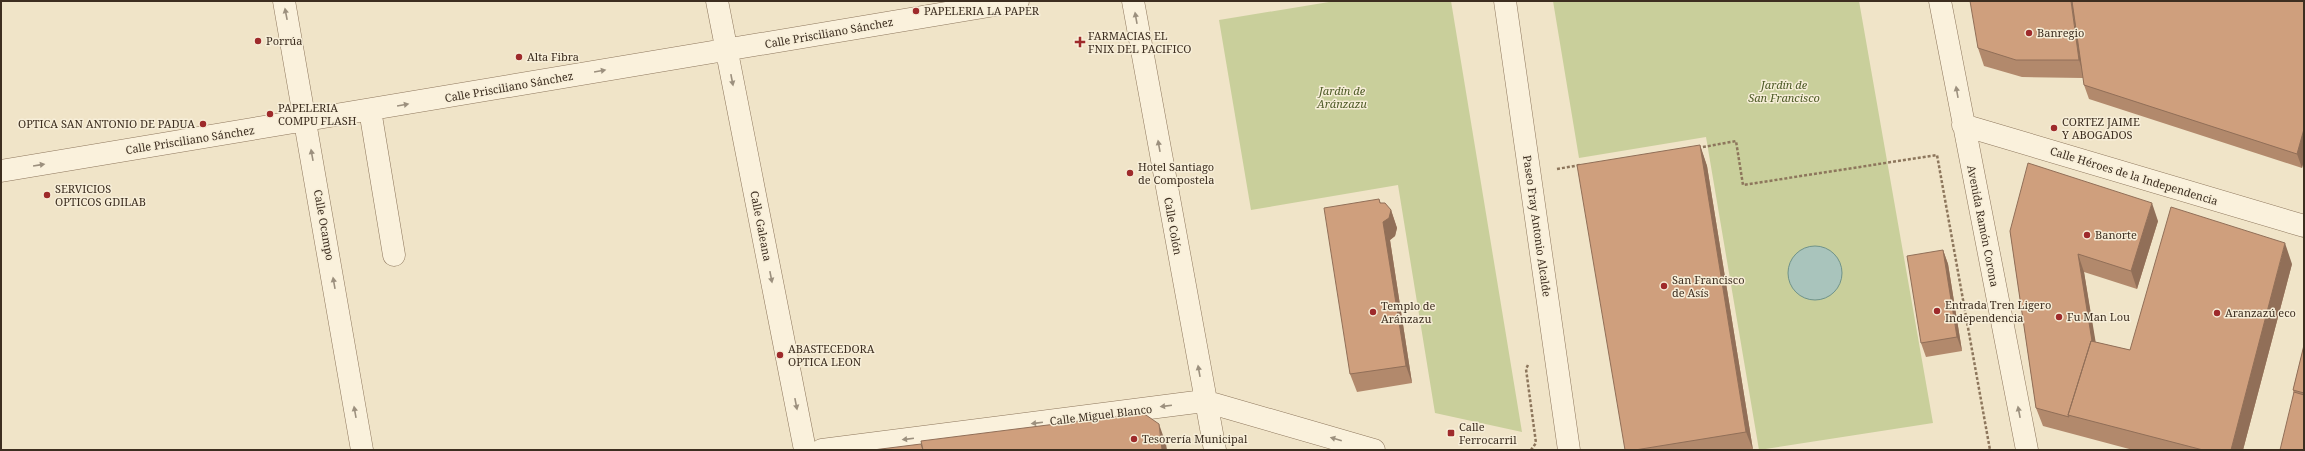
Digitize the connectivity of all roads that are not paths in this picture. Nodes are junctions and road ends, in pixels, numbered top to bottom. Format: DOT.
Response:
graph roads {
  1 [pos="284,1"];
  2 [pos="717,1"];
  3 [pos="1018,1"];
  4 [pos="1133,1"];
  5 [pos="1505,1"];
  6 [pos="1940,1"];
  7 [pos="726,50"];
  8 [pos="370,110"];
  9 [pos="306,121"];
  10 [pos="1964,125"];
  11 [pos="1,171"];
  12 [pos="2304,226"];
  13 [pos="394,255"];
  14 [pos="1204,401"];
  15 [pos="362,450"];
  16 [pos="805,450"];
  17 [pos="822,450"];
  18 [pos="1215,450"];
  19 [pos="1374,450"];
  20 [pos="1569,450"];
  21 [pos="2027,450"];
  9 -- 1 [label="street, Calle Ocampo, one-way"];
  2 -- 7 [label="street, Calle Galeana"];
  3 -- 7 [label="street, Calle Prisciliano Sánchez"];
  14 -- 4 [label="street, Calle Colón, one-way"];
  5 -- 20 [label="street, Paseo Fray Antonio Alcalde"];
  10 -- 6 [label="street, Avenida Ramón Corona, one-way"];
  8 -- 7 [label="street, Calle Prisciliano Sánchez, one-way"];
  7 -- 16 [label="street, Calle Galeana, one-way"];
  8 -- 9 [label="street, Calle Prisciliano Sánchez"];
  8 -- 13 [label="street"];
  11 -- 9 [label="street, Calle Prisciliano Sánchez, one-way"];
  15 -- 9 [label="street, Calle Ocampo, one-way"];
  10 -- 12 [label="street, Calle Héroes de la Independencia"];
  21 -- 10 [label="street, Avenida Ramón Corona, one-way"];
  14 -- 17 [label="street, Calle Miguel Blanco, one-way"];
  14 -- 18 [label="street, Calle Colón"];
  19 -- 14 [label="street, Calle Miguel Blanco, one-way"];
}
